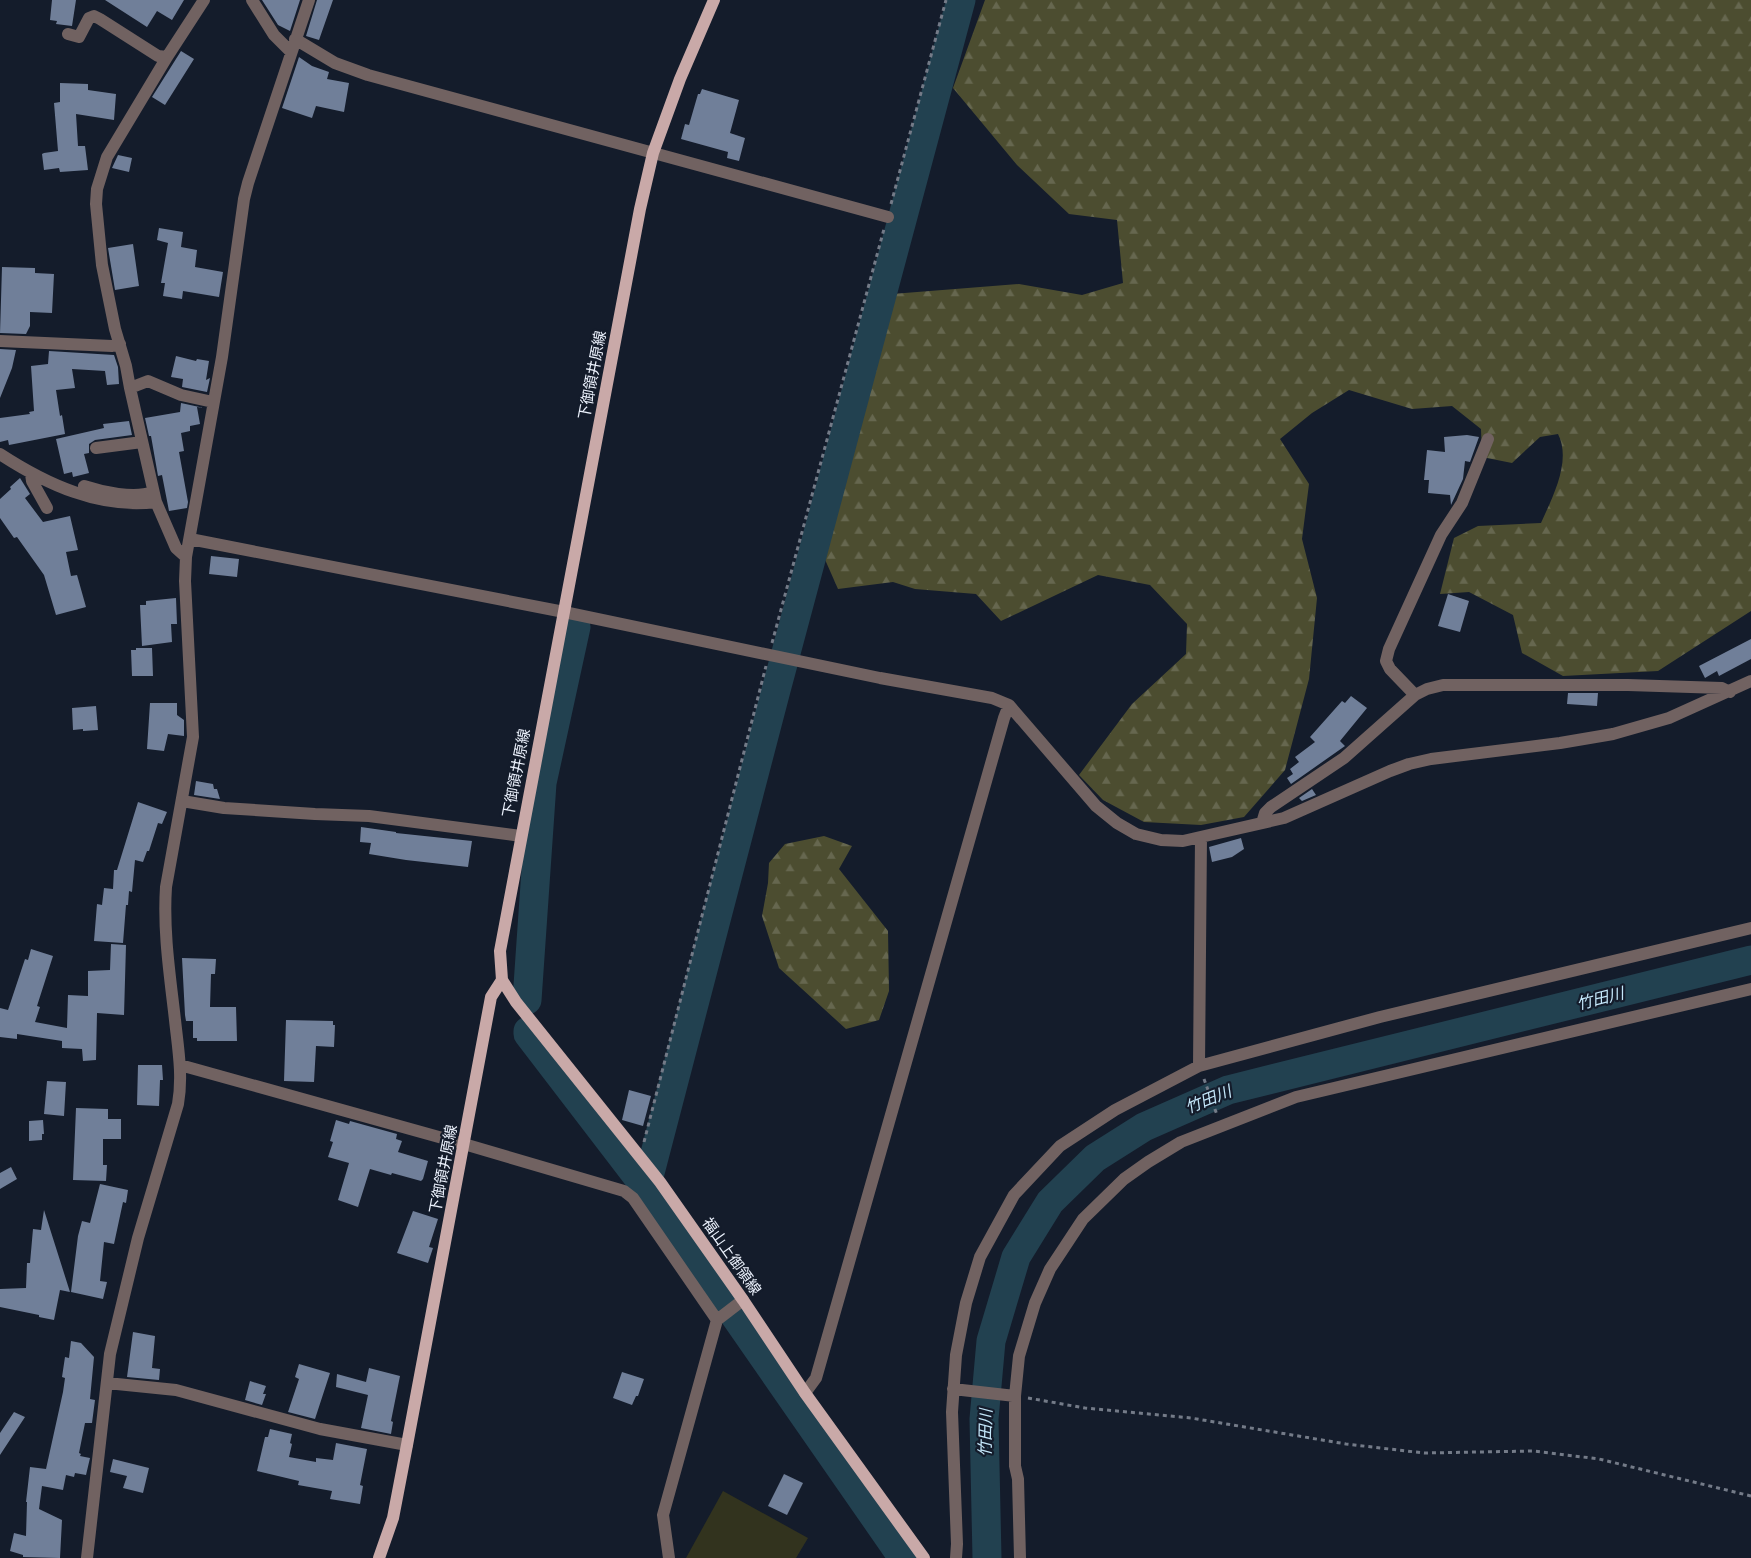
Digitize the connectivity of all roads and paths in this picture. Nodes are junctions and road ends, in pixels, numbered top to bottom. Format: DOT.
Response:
graph roads {
  1 [pos="204,0"];
  2 [pos="252,0"];
  3 [pos="309,0"];
  4 [pos="714,0"];
  5 [pos="946,0"];
  6 [pos="68,34"];
  7 [pos="295,39"];
  8 [pos="291,52"];
  9 [pos="167,57"];
  10 [pos="653,153"];
  11 [pos="888,217"];
  12 [pos="0,341"];
  13 [pos="120,344"];
  14 [pos="130,388"];
  15 [pos="213,402"];
  16 [pos="1488,439"];
  17 [pos="142,442"];
  18 [pos="96,448"];
  19 [pos="0,454"];
  20 [pos="31,474"];
  21 [pos="84,486"];
  22 [pos="154,497"];
  23 [pos="47,508"];
  24 [pos="190,539"];
  25 [pos="186,557"];
  26 [pos="564,612"];
  27 [pos="771,655"];
  28 [pos="1751,681"];
  29 [pos="1730,692"];
  30 [pos="1414,695"];
  31 [pos="1009,705"];
  32 [pos="182,801"];
  33 [pos="1262,823"];
  34 [pos="521,836"];
  35 [pos="1201,837"];
  36 [pos="1751,928"];
  37 [pos="502,980"];
  38 [pos="1751,989"];
  39 [pos="180,1065"];
  40 [pos="1200,1069"];
  41 [pos="1220,1120"];
  42 [pos="464,1144"];
  43 [pos="640,1155"];
  44 [pos="740,1303"];
  45 [pos="718,1319"];
  46 [pos="107,1383"];
  47 [pos="956,1390"];
  48 [pos="805,1393"];
  49 [pos="1012,1395"];
  50 [pos="407,1445"];
  51 [pos="1751,1496"];
  52 [pos="87,1558"];
  53 [pos="379,1558"];
  54 [pos="669,1558"];
  55 [pos="924,1558"];
  56 [pos="956,1558"];
  57 [pos="1020,1558"];
  1 -- 9 [label="street"];
  2 -- 8 [label="street"];
  3 -- 7 [label="street"];
  4 -- 10 [label="main road, 下御領井原線"];
  5 -- 11 [label="path"];
  6 -- 9 [label="street"];
  7 -- 8 [label="street"];
  7 -- 10 [label="street"];
  8 -- 15 [label="street"];
  9 -- 13 [label="street"];
  10 -- 11 [label="street"];
  10 -- 26 [label="main road, 下御領井原線"];
  11 -- 27 [label="path"];
  12 -- 13 [label="street"];
  13 -- 14 [label="street"];
  14 -- 15 [label="street"];
  14 -- 17 [label="street"];
  15 -- 24 [label="street"];
  16 -- 30 [label="street"];
  17 -- 18 [label="street"];
  17 -- 22 [label="street"];
  19 -- 20 [label="street"];
  20 -- 22 [label="street"];
  20 -- 23 [label="street"];
  21 -- 22 [label="street"];
  22 -- 25 [label="street"];
  24 -- 25 [label="street"];
  24 -- 26 [label="street"];
  25 -- 32 [label="street"];
  26 -- 27 [label="street"];
  26 -- 34 [label="main road, 下御領井原線"];
  27 -- 31 [label="street"];
  27 -- 43 [label="path"];
  28 -- 29 [label="street"];
  29 -- 30 [label="street"];
  29 -- 33 [label="street"];
  30 -- 33 [label="street"];
  31 -- 35 [label="street"];
  31 -- 48 [label="street"];
  32 -- 34 [label="street"];
  32 -- 39 [label="street"];
  33 -- 35 [label="street"];
  34 -- 37 [label="main road, 下御領井原線"];
  35 -- 40 [label="street"];
  36 -- 40 [label="street"];
  37 -- 42 [label="main road, 下御領井原線"];
  37 -- 43 [label="main road, 福山上御領線"];
  38 -- 49 [label="street"];
  39 -- 42 [label="street"];
  39 -- 46 [label="street"];
  40 -- 41 [label="path"];
  40 -- 47 [label="street"];
  42 -- 45 [label="street"];
  42 -- 50 [label="main road, 下御領井原線"];
  43 -- 44 [label="main road, 福山上御領線"];
  44 -- 45 [label="street"];
  44 -- 48 [label="main road, 福山上御領線"];
  45 -- 54 [label="street"];
  46 -- 50 [label="street"];
  46 -- 52 [label="street"];
  47 -- 49 [label="street"];
  47 -- 56 [label="street"];
  48 -- 55 [label="main road, 福山上御領線"];
  49 -- 51 [label="path"];
  49 -- 57 [label="street"];
  50 -- 53 [label="main road, 下御領井原線"];
}
